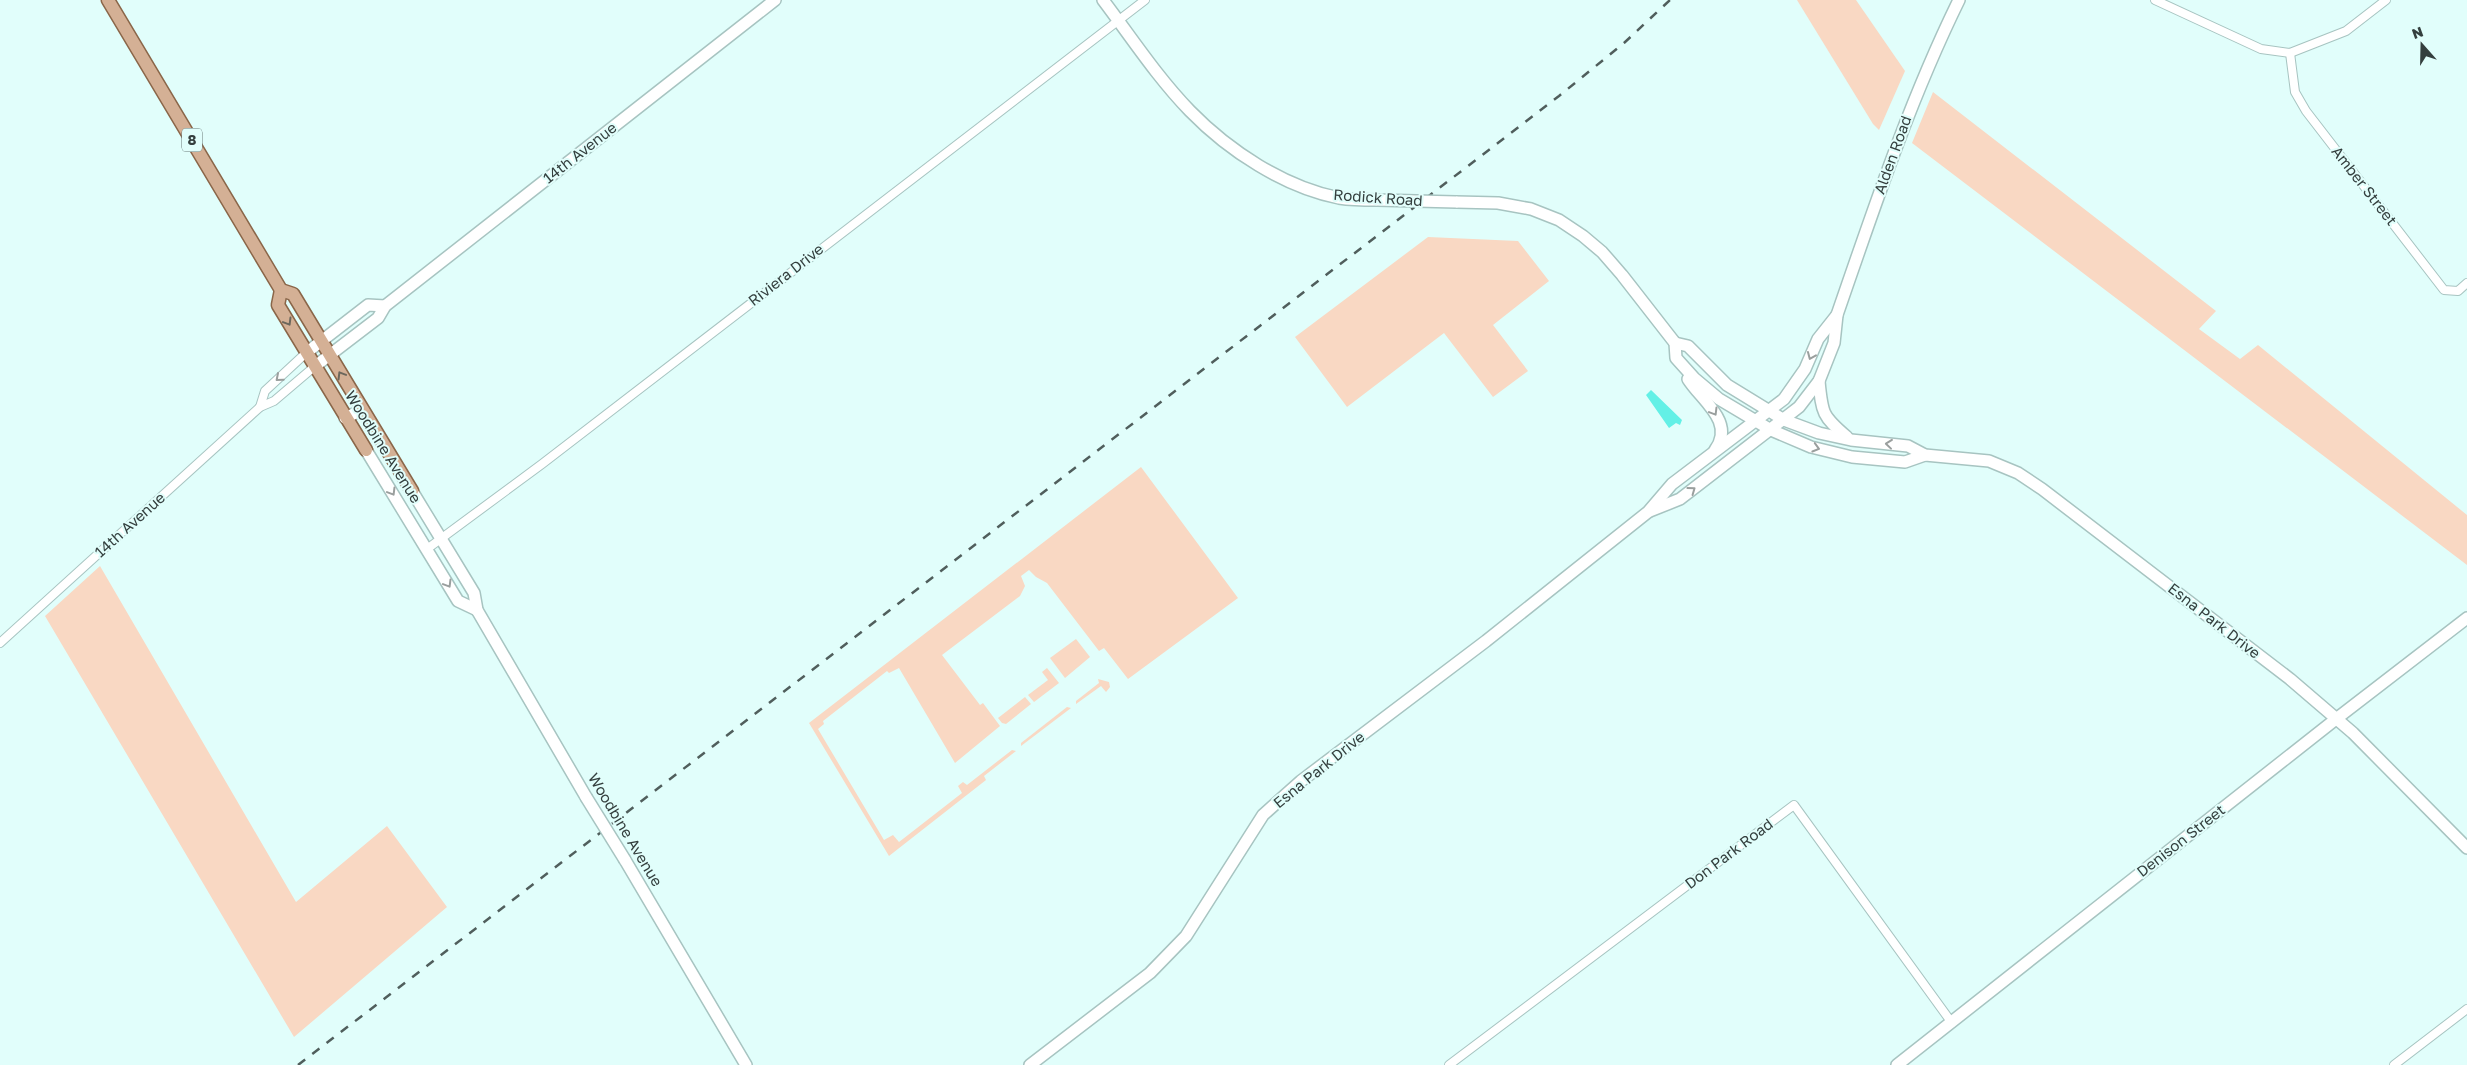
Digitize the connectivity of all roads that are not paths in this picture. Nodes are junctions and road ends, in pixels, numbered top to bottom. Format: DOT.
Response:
graph roads {
  1 [pos="108,0"];
  2 [pos="775,0"];
  3 [pos="1103,0"];
  4 [pos="1145,0"];
  5 [pos="1959,0"];
  6 [pos="2155,0"];
  7 [pos="2386,0"];
  8 [pos="1118,19"];
  9 [pos="2290,53"];
  10 [pos="2467,283"];
  11 [pos="281,290"];
  12 [pos="384,306"];
  13 [pos="1837,315"];
  14 [pos="320,342"];
  15 [pos="1675,343"];
  16 [pos="306,353"];
  17 [pos="329,356"];
  18 [pos="1676,358"];
  19 [pos="314,367"];
  20 [pos="1819,381"];
  21 [pos="260,407"];
  22 [pos="362,410"];
  23 [pos="1768,412"];
  24 [pos="345,418"];
  25 [pos="1784,420"];
  26 [pos="1756,421"];
  27 [pos="1771,430"];
  28 [pos="1851,440"];
  29 [pos="366,450"];
  30 [pos="1925,455"];
  31 [pos="1709,457"];
  32 [pos="412,491"];
  33 [pos="1648,512"];
  34 [pos="442,539"];
  35 [pos="427,549"];
  36 [pos="477,610"];
  37 [pos="2467,618"];
  38 [pos="0,643"];
  39 [pos="2336,719"];
  40 [pos="2467,848"];
  41 [pos="2467,1009"];
  42 [pos="1952,1023"];
  43 [pos="746,1065"];
  44 [pos="1030,1065"];
  45 [pos="1449,1065"];
  46 [pos="1897,1065"];
  47 [pos="2394,1065"];
  1 -- 11 [label="main road, Woodbine Avenue / 8"];
  2 -- 12 [label="main road, 14th Avenue"];
  3 -- 8 [label="main road, Rodick Road"];
  4 -- 8 [label="street, Riviera Drive"];
  5 -- 13 [label="main road, Alden Road"];
  6 -- 9 [label="street"];
  7 -- 9 [label="street"];
  8 -- 15 [label="main road, Rodick Road, bridge"];
  8 -- 34 [label="street, Riviera Drive"];
  9 -- 10 [label="street, Amber Street"];
  11 -- 14 [label="main road, Woodbine Avenue / 8"];
  11 -- 16 [label="main road, Woodbine Avenue / 8, one-way"];
  12 -- 14 [label="main road, 14th Avenue"];
  12 -- 17 [label="main road, 14th Avenue"];
  13 -- 20 [label="main road, Alden Road"];
  13 -- 23 [label="main road, Alden Road, one-way"];
  14 -- 16 [label="main road, 14th Avenue"];
  14 -- 17 [label="main road, Woodbine Avenue / 8"];
  15 -- 18 [label="main road"];
  15 -- 23 [label="main road, Rodick Road"];
  16 -- 19 [label="main road, Woodbine Avenue / 8"];
  16 -- 21 [label="street, 14th Avenue, one-way"];
  17 -- 19 [label="main road, 14th Avenue"];
  22 -- 17 [label="main road, Woodbine Avenue / 8, one-way"];
  18 -- 26 [label="main road"];
  18 -- 31 [label="main road, one-way"];
  19 -- 21 [label="street, 14th Avenue"];
  19 -- 24 [label="main road, Woodbine Avenue / 8"];
  20 -- 25 [label="main road, Alden Road"];
  20 -- 28 [label="main road"];
  21 -- 38 [label="street, 14th Avenue"];
  22 -- 24 [label="main road"];
  22 -- 32 [label="main road, Woodbine Avenue / 8"];
  23 -- 25 [label="main road, Esna Park Drive"];
  23 -- 26 [label="main road, Esna Park Drive"];
  24 -- 29 [label="main road, Woodbine Avenue / 8"];
  25 -- 27 [label="main road, Alden Road"];
  25 -- 28 [label="main road, Esna Park Drive"];
  26 -- 27 [label="main road, Esna Park Drive"];
  26 -- 31 [label="main road, Esna Park Drive"];
  27 -- 30 [label="main road, Esna Park Drive, one-way"];
  33 -- 27 [label="main road, Esna Park Drive, one-way"];
  30 -- 28 [label="main road, Esna Park Drive, one-way"];
  29 -- 35 [label="main road, Woodbine Avenue / 8, one-way"];
  30 -- 39 [label="main road, Esna Park Drive"];
  31 -- 33 [label="main road, Esna Park Drive"];
  32 -- 34 [label="main road, Woodbine Avenue / 8"];
  33 -- 44 [label="main road, Esna Park Drive"];
  34 -- 35 [label="street, Riviera Drive"];
  34 -- 36 [label="main road, Woodbine Avenue / 8"];
  35 -- 36 [label="main road, Woodbine Avenue / 8, one-way"];
  36 -- 43 [label="main road, Woodbine Avenue / 8, bridge"];
  37 -- 39 [label="main road, Denison Street"];
  39 -- 40 [label="main road, Esna Park Drive"];
  39 -- 42 [label="main road, Denison Street"];
  41 -- 47 [label="street"];
  42 -- 45 [label="street, Don Park Road"];
  42 -- 46 [label="main road, Denison Street"];
}
